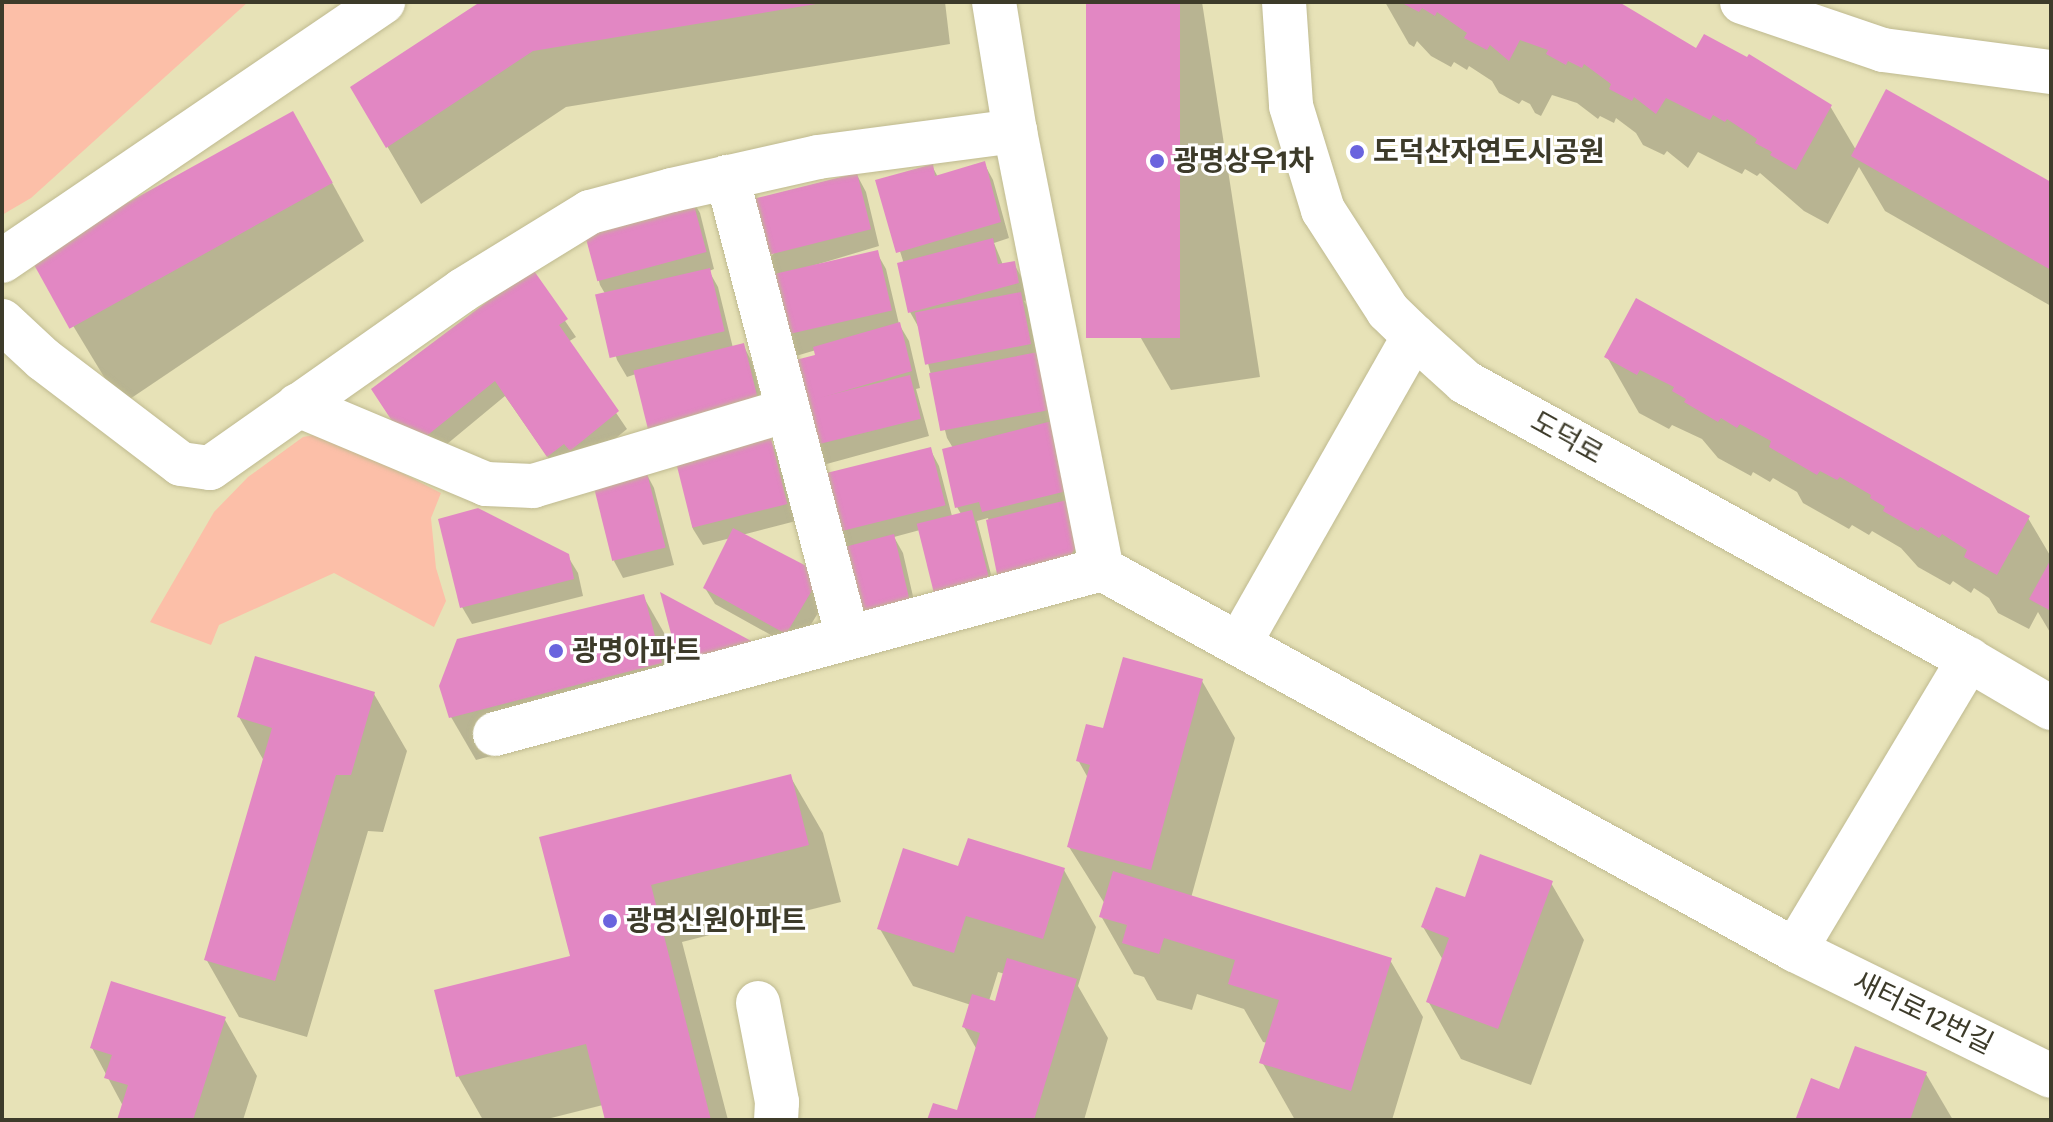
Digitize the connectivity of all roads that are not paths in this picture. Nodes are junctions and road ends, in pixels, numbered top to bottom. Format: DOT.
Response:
graph roads {
  1 [pos="383,2"];
  2 [pos="994,2"];
  3 [pos="1284,2"];
  4 [pos="1742,2"];
  5 [pos="2051,72"];
  6 [pos="1015,131"];
  7 [pos="727,177"];
  8 [pos="2,261"];
  9 [pos="2,321"];
  10 [pos="1414,336"];
  11 [pos="298,405"];
  12 [pos="788,410"];
  13 [pos="1102,569"];
  14 [pos="848,637"];
  15 [pos="1239,644"];
  16 [pos="1969,659"];
  17 [pos="2051,708"];
  18 [pos="495,734"];
  19 [pos="1795,950"];
  20 [pos="758,1003"];
  21 [pos="2051,1076"];
  22 [pos="776,1120"];
  1 -- 8 [label="street"];
  2 -- 6 [label="street"];
  3 -- 10 [label="street, 도덕로"];
  4 -- 5 [label="street"];
  6 -- 7 [label="street"];
  6 -- 13 [label="street"];
  7 -- 11 [label="street"];
  7 -- 12 [label="street"];
  9 -- 11 [label="street"];
  10 -- 15 [label="street"];
  10 -- 16 [label="street, 도덕로"];
  11 -- 12 [label="street"];
  12 -- 14 [label="street"];
  13 -- 14 [label="street"];
  13 -- 15 [label="street, 새터로12번길"];
  14 -- 18 [label="street"];
  15 -- 19 [label="street, 새터로12번길"];
  16 -- 17 [label="street, 도덕로"];
  16 -- 19 [label="street"];
  19 -- 21 [label="street, 새터로12번길"];
  20 -- 22 [label="street"];
}
